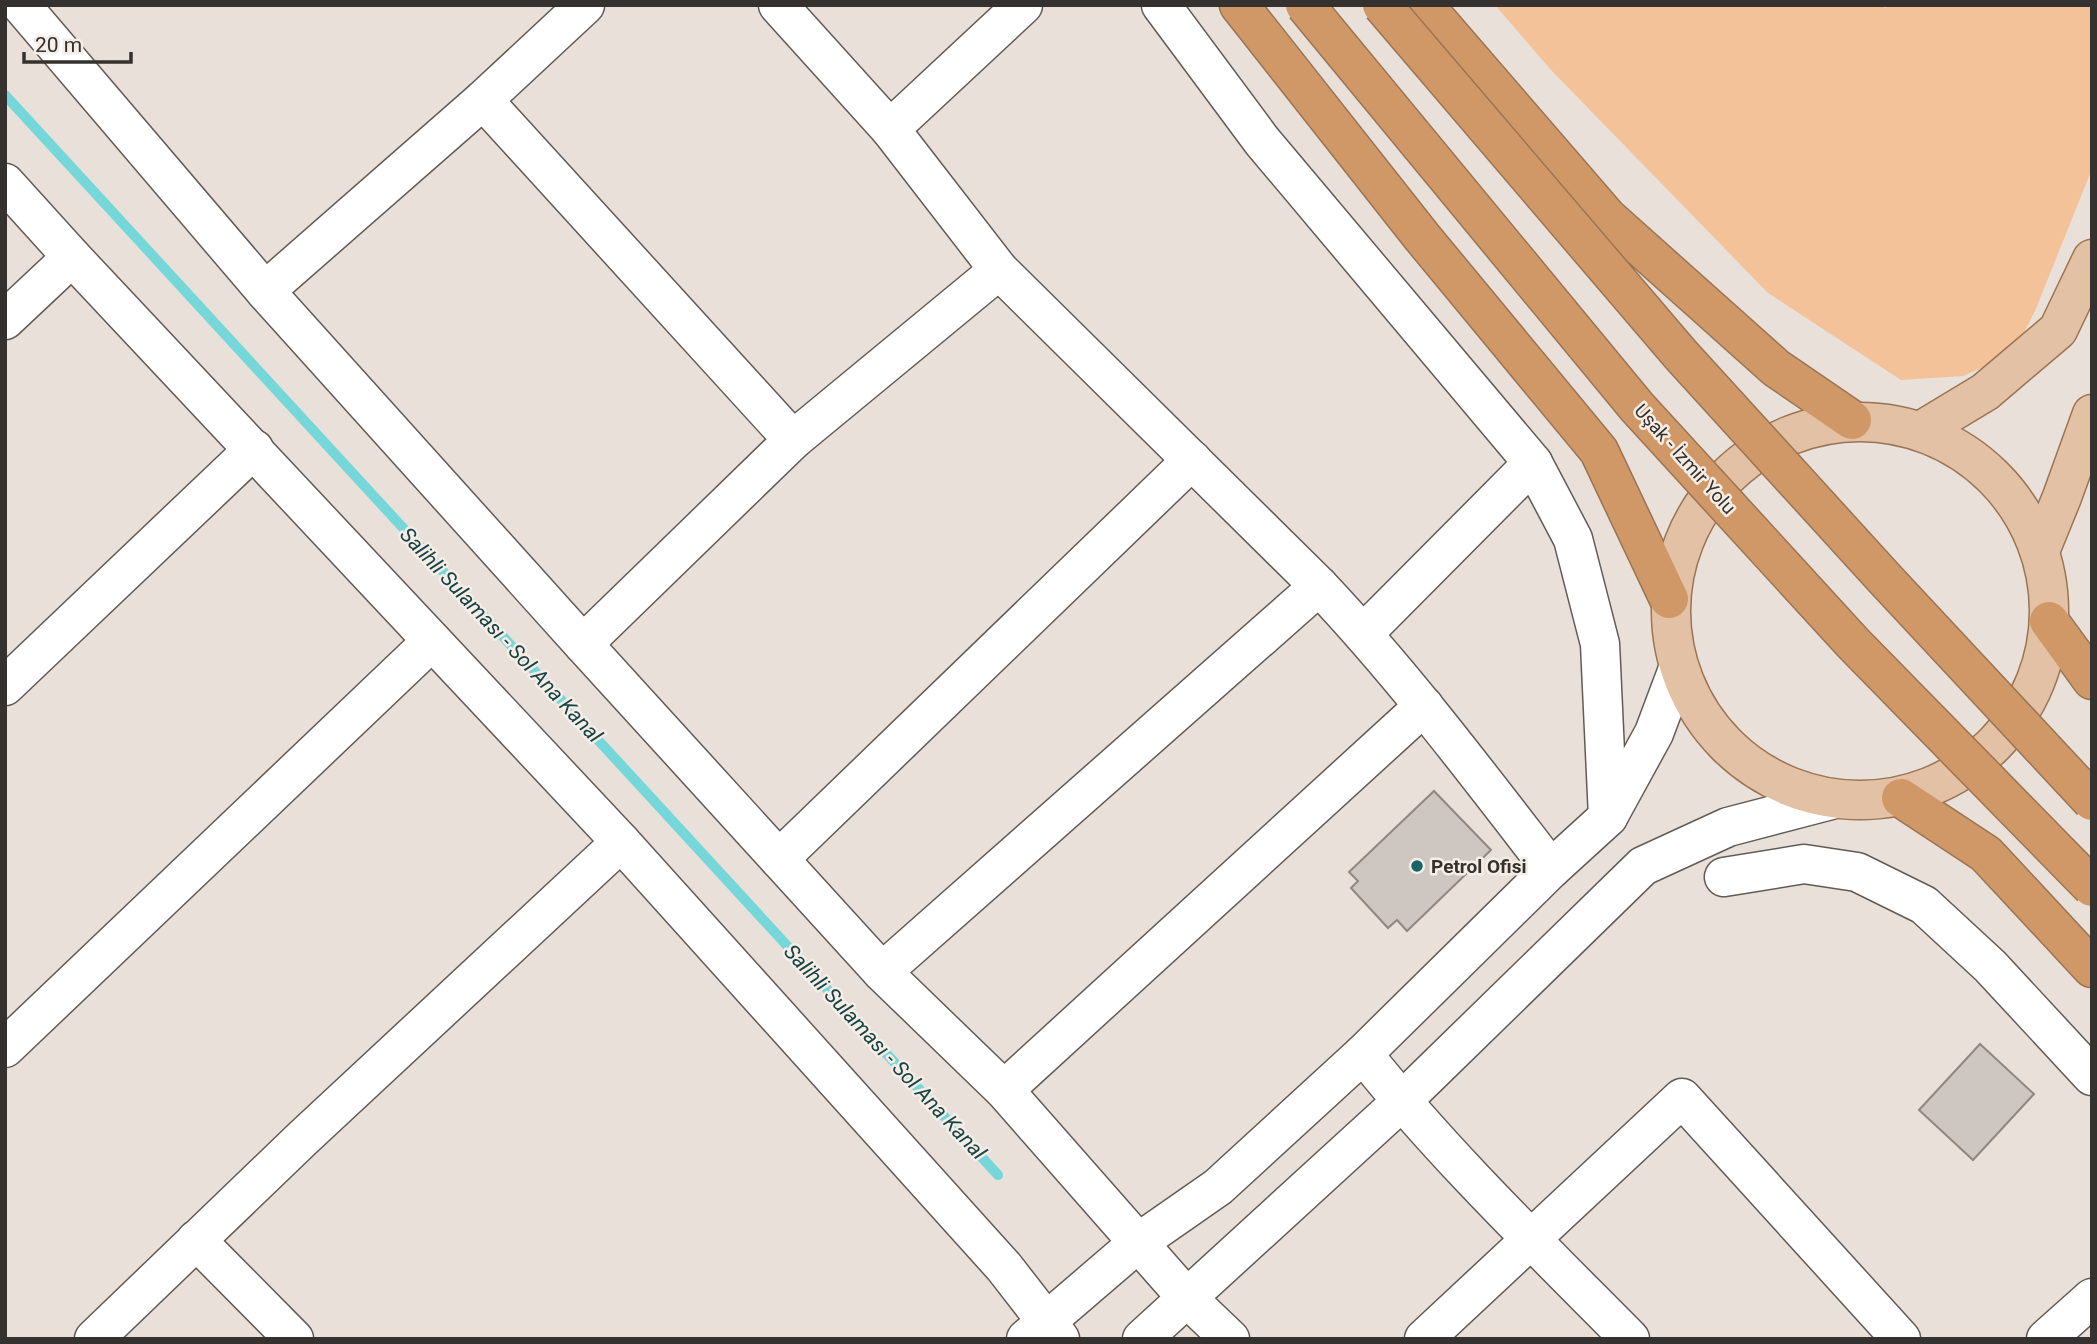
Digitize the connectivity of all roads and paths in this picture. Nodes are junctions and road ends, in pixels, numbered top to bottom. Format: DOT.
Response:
graph roads {
  1 [pos="21,5"];
  2 [pos="778,5"];
  3 [pos="1023,5"];
  4 [pos="1161,5"];
  5 [pos="1239,5"];
  6 [pos="1305,5"];
  7 [pos="1382,5"];
  8 [pos="1424,5"];
  9 [pos="574,9"];
  10 [pos="483,100"];
  11 [pos="890,129"];
  12 [pos="5,183"];
  13 [pos="72,257"];
  14 [pos="2092,259"];
  15 [pos="999,270"];
  16 [pos="265,291"];
  17 [pos="5,320"];
  18 [pos="2092,414"];
  19 [pos="1852,420"];
  20 [pos="1922,430"];
  21 [pos="793,440"];
  22 [pos="254,449"];
  23 [pos="1192,460"];
  24 [pos="1533,463"];
  25 [pos="2077,491"];
  26 [pos="2040,551"];
  27 [pos="1320,586"];
  28 [pos="1669,600"];
  29 [pos="2049,621"];
  30 [pos="1364,634"];
  31 [pos="432,641"];
  32 [pos="583,644"];
  33 [pos="1678,670"];
  34 [pos="2092,680"];
  35 [pos="5,686"];
  36 [pos="1424,706"];
  37 [pos="1901,798"];
  38 [pos="1831,800"];
  39 [pos="2092,801"];
  40 [pos="1608,817"];
  41 [pos="621,842"];
  42 [pos="779,859"];
  43 [pos="1551,869"];
  44 [pos="1724,877"];
  45 [pos="2092,887"];
  46 [pos="2092,968"];
  47 [pos="883,972"];
  48 [pos="5,1048"];
  49 [pos="1363,1054"];
  50 [pos="2092,1076"];
  51 [pos="1004,1090"];
  52 [pos="1401,1102"];
  53 [pos="197,1240"];
  54 [pos="1532,1240"];
  55 [pos="1139,1242"];
  56 [pos="1186,1297"];
  57 [pos="2092,1298"];
  58 [pos="1044,1333"];
  59 [pos="94,1339"];
  60 [pos="294,1339"];
  61 [pos="1142,1339"];
  62 [pos="1230,1339"];
  63 [pos="1424,1339"];
  64 [pos="1630,1339"];
  65 [pos="1901,1339"];
  66 [pos="2046,1339"];
  1 -- 16 [label="street"];
  2 -- 11 [label="street"];
  3 -- 11 [label="street"];
  4 -- 24 [label="street"];
  5 -- 28 [label="highway"];
  6 -- 45 [label="highway, Uşak - İzmir Yolu, bridge"];
  7 -- 39 [label="highway, bridge"];
  8 -- 19 [label="highway"];
  9 -- 10 [label="street"];
  10 -- 16 [label="street"];
  10 -- 21 [label="street"];
  11 -- 15 [label="street"];
  12 -- 13 [label="street"];
  13 -- 17 [label="street"];
  13 -- 22 [label="street"];
  14 -- 20 [label="main road"];
  15 -- 21 [label="street"];
  15 -- 23 [label="street"];
  16 -- 32 [label="street"];
  18 -- 25 [label="main road"];
  19 -- 20 [label="main road"];
  19 -- 28 [label="main road"];
  20 -- 26 [label="main road"];
  21 -- 32 [label="street"];
  22 -- 31 [label="street"];
  22 -- 35 [label="street"];
  23 -- 27 [label="street"];
  23 -- 42 [label="street"];
  24 -- 30 [label="street"];
  24 -- 40 [label="street"];
  25 -- 26 [label="main road"];
  26 -- 29 [label="main road"];
  27 -- 30 [label="street"];
  27 -- 47 [label="street"];
  28 -- 33 [label="main road"];
  29 -- 34 [label="highway"];
  29 -- 37 [label="main road"];
  30 -- 36 [label="street"];
  31 -- 41 [label="street"];
  31 -- 48 [label="street"];
  32 -- 42 [label="street"];
  33 -- 38 [label="main road"];
  33 -- 40 [label="street"];
  36 -- 43 [label="street"];
  36 -- 51 [label="street"];
  37 -- 38 [label="main road"];
  37 -- 46 [label="highway"];
  38 -- 52 [label="street"];
  40 -- 43 [label="street"];
  41 -- 53 [label="street"];
  41 -- 58 [label="street"];
  42 -- 47 [label="street"];
  43 -- 49 [label="street"];
  44 -- 50 [label="street"];
  47 -- 51 [label="street"];
  49 -- 52 [label="street"];
  49 -- 55 [label="street"];
  51 -- 55 [label="street"];
  52 -- 54 [label="street"];
  52 -- 56 [label="street"];
  53 -- 59 [label="street"];
  53 -- 60 [label="street"];
  54 -- 63 [label="street"];
  54 -- 64 [label="street"];
  54 -- 65 [label="street"];
  55 -- 56 [label="street"];
  55 -- 58 [label="street"];
  56 -- 61 [label="street"];
  56 -- 62 [label="street"];
  57 -- 66 [label="street"];
}
